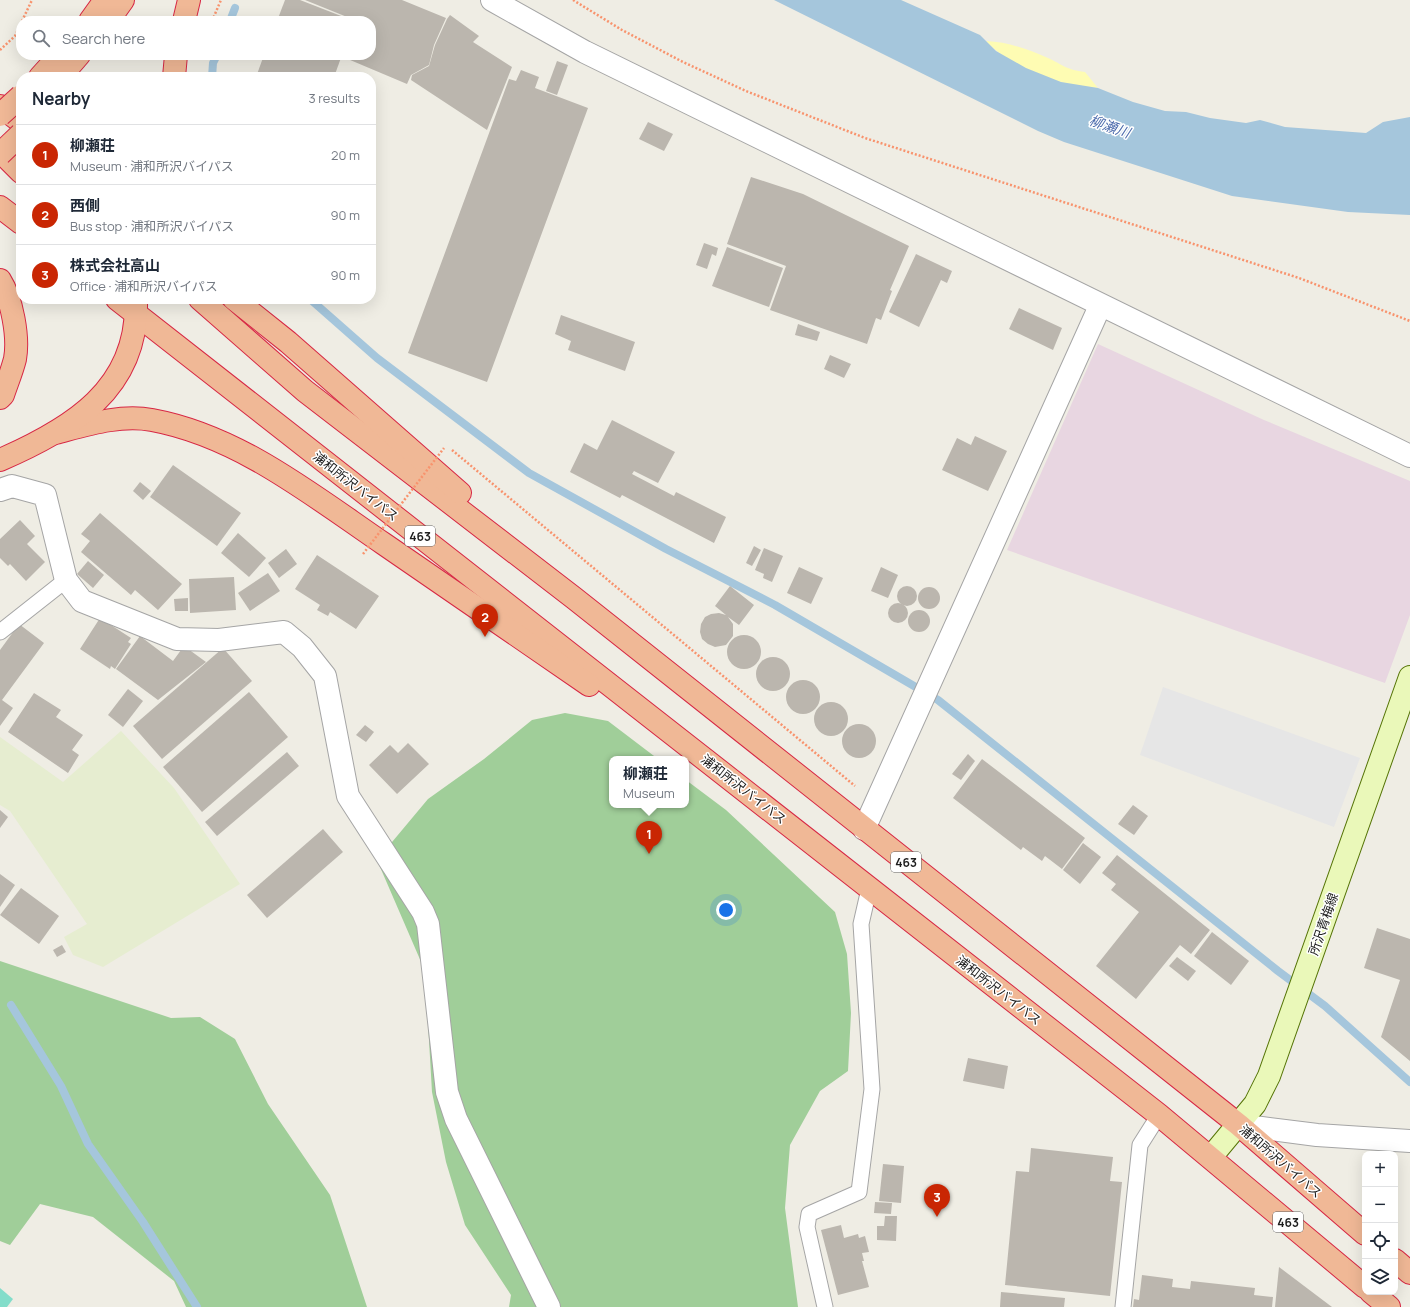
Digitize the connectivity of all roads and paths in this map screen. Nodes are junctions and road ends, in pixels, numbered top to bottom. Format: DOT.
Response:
graph roads {
  1 [pos="32,0"];
  2 [pos="105,0"];
  3 [pos="123,0"];
  4 [pos="138,0"];
  5 [pos="189,0"];
  6 [pos="221,0"];
  7 [pos="573,0"];
  8 [pos="496,1"];
  9 [pos="24,16"];
  10 [pos="94,16"];
  11 [pos="112,16"];
  12 [pos="127,16"];
  13 [pos="185,16"];
  14 [pos="214,16"];
  15 [pos="16,34"];
  16 [pos="0,50"];
  17 [pos="57,60"];
  18 [pos="71,60"];
  19 [pos="92,60"];
  20 [pos="176,60"];
  21 [pos="49,72"];
  22 [pos="53,72"];
  23 [pos="81,72"];
  24 [pos="174,72"];
  25 [pos="16,101"];
  26 [pos="0,106"];
  27 [pos="0,115"];
  28 [pos="16,118"];
  29 [pos="16,122"];
  30 [pos="0,136"];
  31 [pos="16,139"];
  32 [pos="0,141"];
  33 [pos="0,151"];
  34 [pos="0,154"];
  35 [pos="16,154"];
  36 [pos="16,167"];
  37 [pos="0,280"];
  38 [pos="206,304"];
  39 [pos="240,304"];
  40 [pos="252,304"];
  41 [pos="1100,306"];
  42 [pos="136,307"];
  43 [pos="1410,321"];
  44 [pos="288,342"];
  45 [pos="0,398"];
  46 [pos="55,433"];
  47 [pos="447,445"];
  48 [pos="444,448"];
  49 [pos="1410,456"];
  50 [pos="0,460"];
  51 [pos="0,490"];
  52 [pos="363,554"];
  53 [pos="66,580"];
  54 [pos="574,598"];
  55 [pos="0,632"];
  56 [pos="1410,677"];
  57 [pos="704,757"];
  58 [pos="857,787"];
  59 [pos="864,829"];
  60 [pos="869,889"];
  61 [pos="1159,1115"];
  62 [pos="1239,1125"];
  63 [pos="1410,1141"];
  64 [pos="1211,1157"];
  65 [pos="1362,1231"];
  66 [pos="1398,1263"];
  67 [pos="1410,1273"];
  68 [pos="1362,1284"];
  69 [pos="1375,1295"];
  70 [pos="549,1307"];
  71 [pos="825,1307"];
  72 [pos="1122,1307"];
  73 [pos="1389,1307"];
  1 -- 9 [label="path"];
  2 -- 10 [label="highway"];
  3 -- 11 [label="highway"];
  4 -- 12 [label="highway"];
  5 -- 13 [label="highway"];
  6 -- 14 [label="path"];
  7 -- 43 [label="path"];
  8 -- 41 [label="street"];
  15 -- 16 [label="path"];
  17 -- 21 [label="highway"];
  18 -- 22 [label="highway"];
  19 -- 23 [label="highway"];
  20 -- 24 [label="highway"];
  25 -- 27 [label="highway, bridge"];
  26 -- 28 [label="highway"];
  29 -- 30 [label="highway"];
  31 -- 34 [label="highway, bridge"];
  32 -- 35 [label="highway"];
  33 -- 36 [label="highway"];
  37 -- 45 [label="highway"];
  38 -- 54 [label="highway, 浦和所沢バイパス / 463"];
  39 -- 44 [label="highway"];
  40 -- 44 [label="highway"];
  41 -- 49 [label="street"];
  41 -- 59 [label="street"];
  42 -- 46 [label="highway"];
  42 -- 57 [label="highway, 浦和所沢バイパス / 463"];
  44 -- 54 [label="highway"];
  46 -- 50 [label="highway"];
  46 -- 57 [label="highway"];
  47 -- 58 [label="path"];
  48 -- 52 [label="path, bridge"];
  51 -- 53 [label="street"];
  53 -- 55 [label="lane"];
  53 -- 70 [label="street"];
  54 -- 59 [label="highway, 浦和所沢バイパス / 463"];
  56 -- 62 [label="main road, 所沢青梅線"];
  57 -- 60 [label="highway, 浦和所沢バイパス / 463"];
  59 -- 62 [label="highway, 浦和所沢バイパス / 463"];
  60 -- 61 [label="highway, 浦和所沢バイパス / 463"];
  60 -- 71 [label="lane"];
  61 -- 64 [label="highway, 浦和所沢バイパス / 463"];
  61 -- 72 [label="lane"];
  62 -- 63 [label="street"];
  62 -- 64 [label="main road, 所沢青梅線"];
  62 -- 65 [label="highway, 浦和所沢バイパス / 463"];
  64 -- 68 [label="highway, 浦和所沢バイパス / 463"];
  66 -- 67 [label="highway"];
  69 -- 73 [label="highway"];
}
